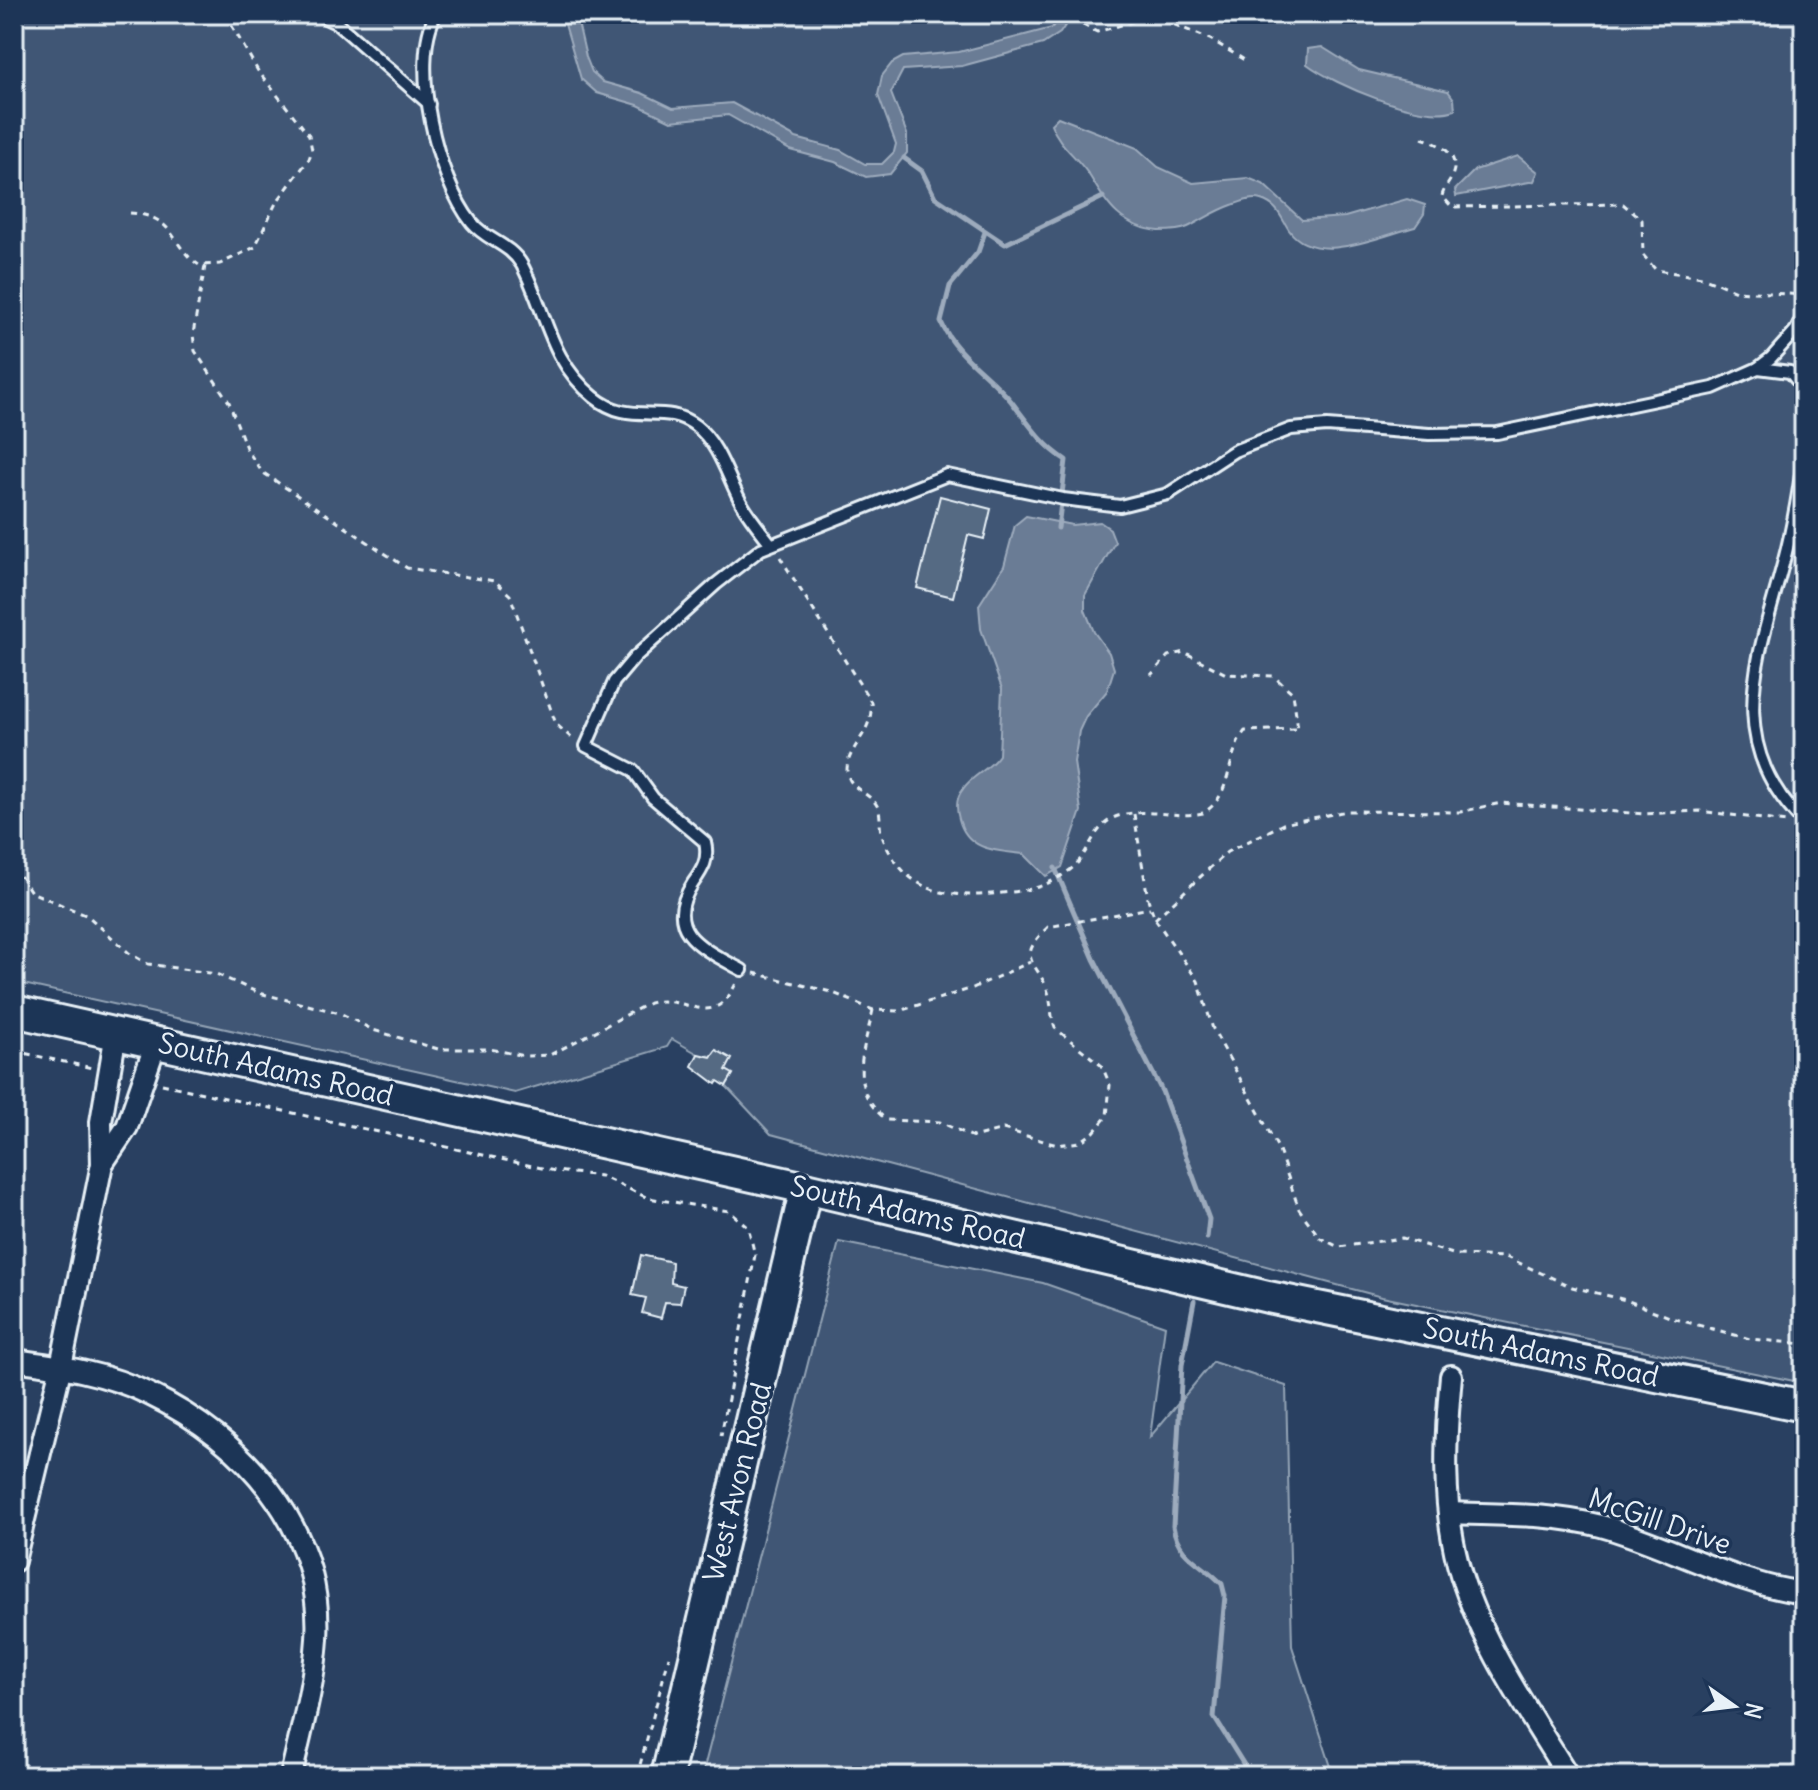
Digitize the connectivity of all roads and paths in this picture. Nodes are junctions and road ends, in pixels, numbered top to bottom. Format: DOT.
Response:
graph roads {
  1 [pos="225,14"];
  2 [pos="317,14"];
  3 [pos="436,14"];
  4 [pos="1061,14"];
  5 [pos="1246,61"];
  6 [pos="429,104"];
  7 [pos="1422,138"];
  8 [pos="130,213"];
  9 [pos="205,266"];
  10 [pos="1804,295"];
  11 [pos="1804,315"];
  12 [pos="1804,351"];
  13 [pos="1758,368"];
  14 [pos="1804,389"];
  15 [pos="1804,454"];
  16 [pos="771,544"];
  17 [pos="1151,675"];
  18 [pos="586,746"];
  19 [pos="1134,814"];
  20 [pos="1791,822"];
  21 [pos="1804,823"];
  22 [pos="14,866"];
  23 [pos="1150,908"];
  24 [pos="1155,919"];
  25 [pos="1030,962"];
  26 [pos="742,970"];
  27 [pos="873,1010"];
  28 [pos="14,1011"];
  29 [pos="116,1033"];
  30 [pos="156,1043"];
  31 [pos="14,1051"];
  32 [pos="108,1072"];
  33 [pos="146,1080"];
  34 [pos="102,1164"];
  35 [pos="806,1188"];
  36 [pos="1804,1344"];
  37 [pos="14,1360"];
  38 [pos="61,1366"];
  39 [pos="1451,1376"];
  40 [pos="1804,1406"];
  41 [pos="721,1437"];
  42 [pos="1449,1513"];
  43 [pos="14,1561"];
  44 [pos="1804,1593"];
  45 [pos="669,1655"];
  46 [pos="291,1776"];
  47 [pos="637,1776"];
  48 [pos="667,1776"];
  49 [pos="1568,1776"];
  1 -- 9 [label="path"];
  2 -- 6 [label="lane"];
  3 -- 6 [label="lane"];
  4 -- 5 [label="path"];
  6 -- 16 [label="lane"];
  7 -- 10 [label="path"];
  8 -- 9 [label="path"];
  9 -- 18 [label="path"];
  11 -- 12 [label="lane"];
  11 -- 13 [label="lane"];
  13 -- 14 [label="lane"];
  13 -- 16 [label="lane"];
  15 -- 21 [label="lane"];
  16 -- 18 [label="lane"];
  16 -- 19 [label="path"];
  17 -- 19 [label="path"];
  18 -- 26 [label="lane"];
  19 -- 23 [label="path"];
  20 -- 24 [label="path"];
  22 -- 26 [label="path"];
  23 -- 24 [label="path"];
  23 -- 25 [label="path"];
  24 -- 36 [label="path"];
  25 -- 27 [label="path"];
  25 -- 27 [label="path"];
  26 -- 27 [label="path"];
  28 -- 29 [label="main road, South Adams Road"];
  29 -- 30 [label="main road, South Adams Road"];
  29 -- 32 [label="street"];
  30 -- 33 [label="street"];
  30 -- 35 [label="main road, South Adams Road"];
  31 -- 32 [label="path"];
  32 -- 34 [label="street"];
  33 -- 34 [label="street"];
  33 -- 41 [label="path"];
  34 -- 38 [label="street"];
  35 -- 40 [label="main road, South Adams Road"];
  35 -- 48 [label="main road, West Avon Road"];
  37 -- 38 [label="street"];
  38 -- 43 [label="street"];
  38 -- 46 [label="street"];
  39 -- 42 [label="street"];
  42 -- 44 [label="street, McGill Drive"];
  42 -- 49 [label="street"];
  45 -- 47 [label="path"];
}
